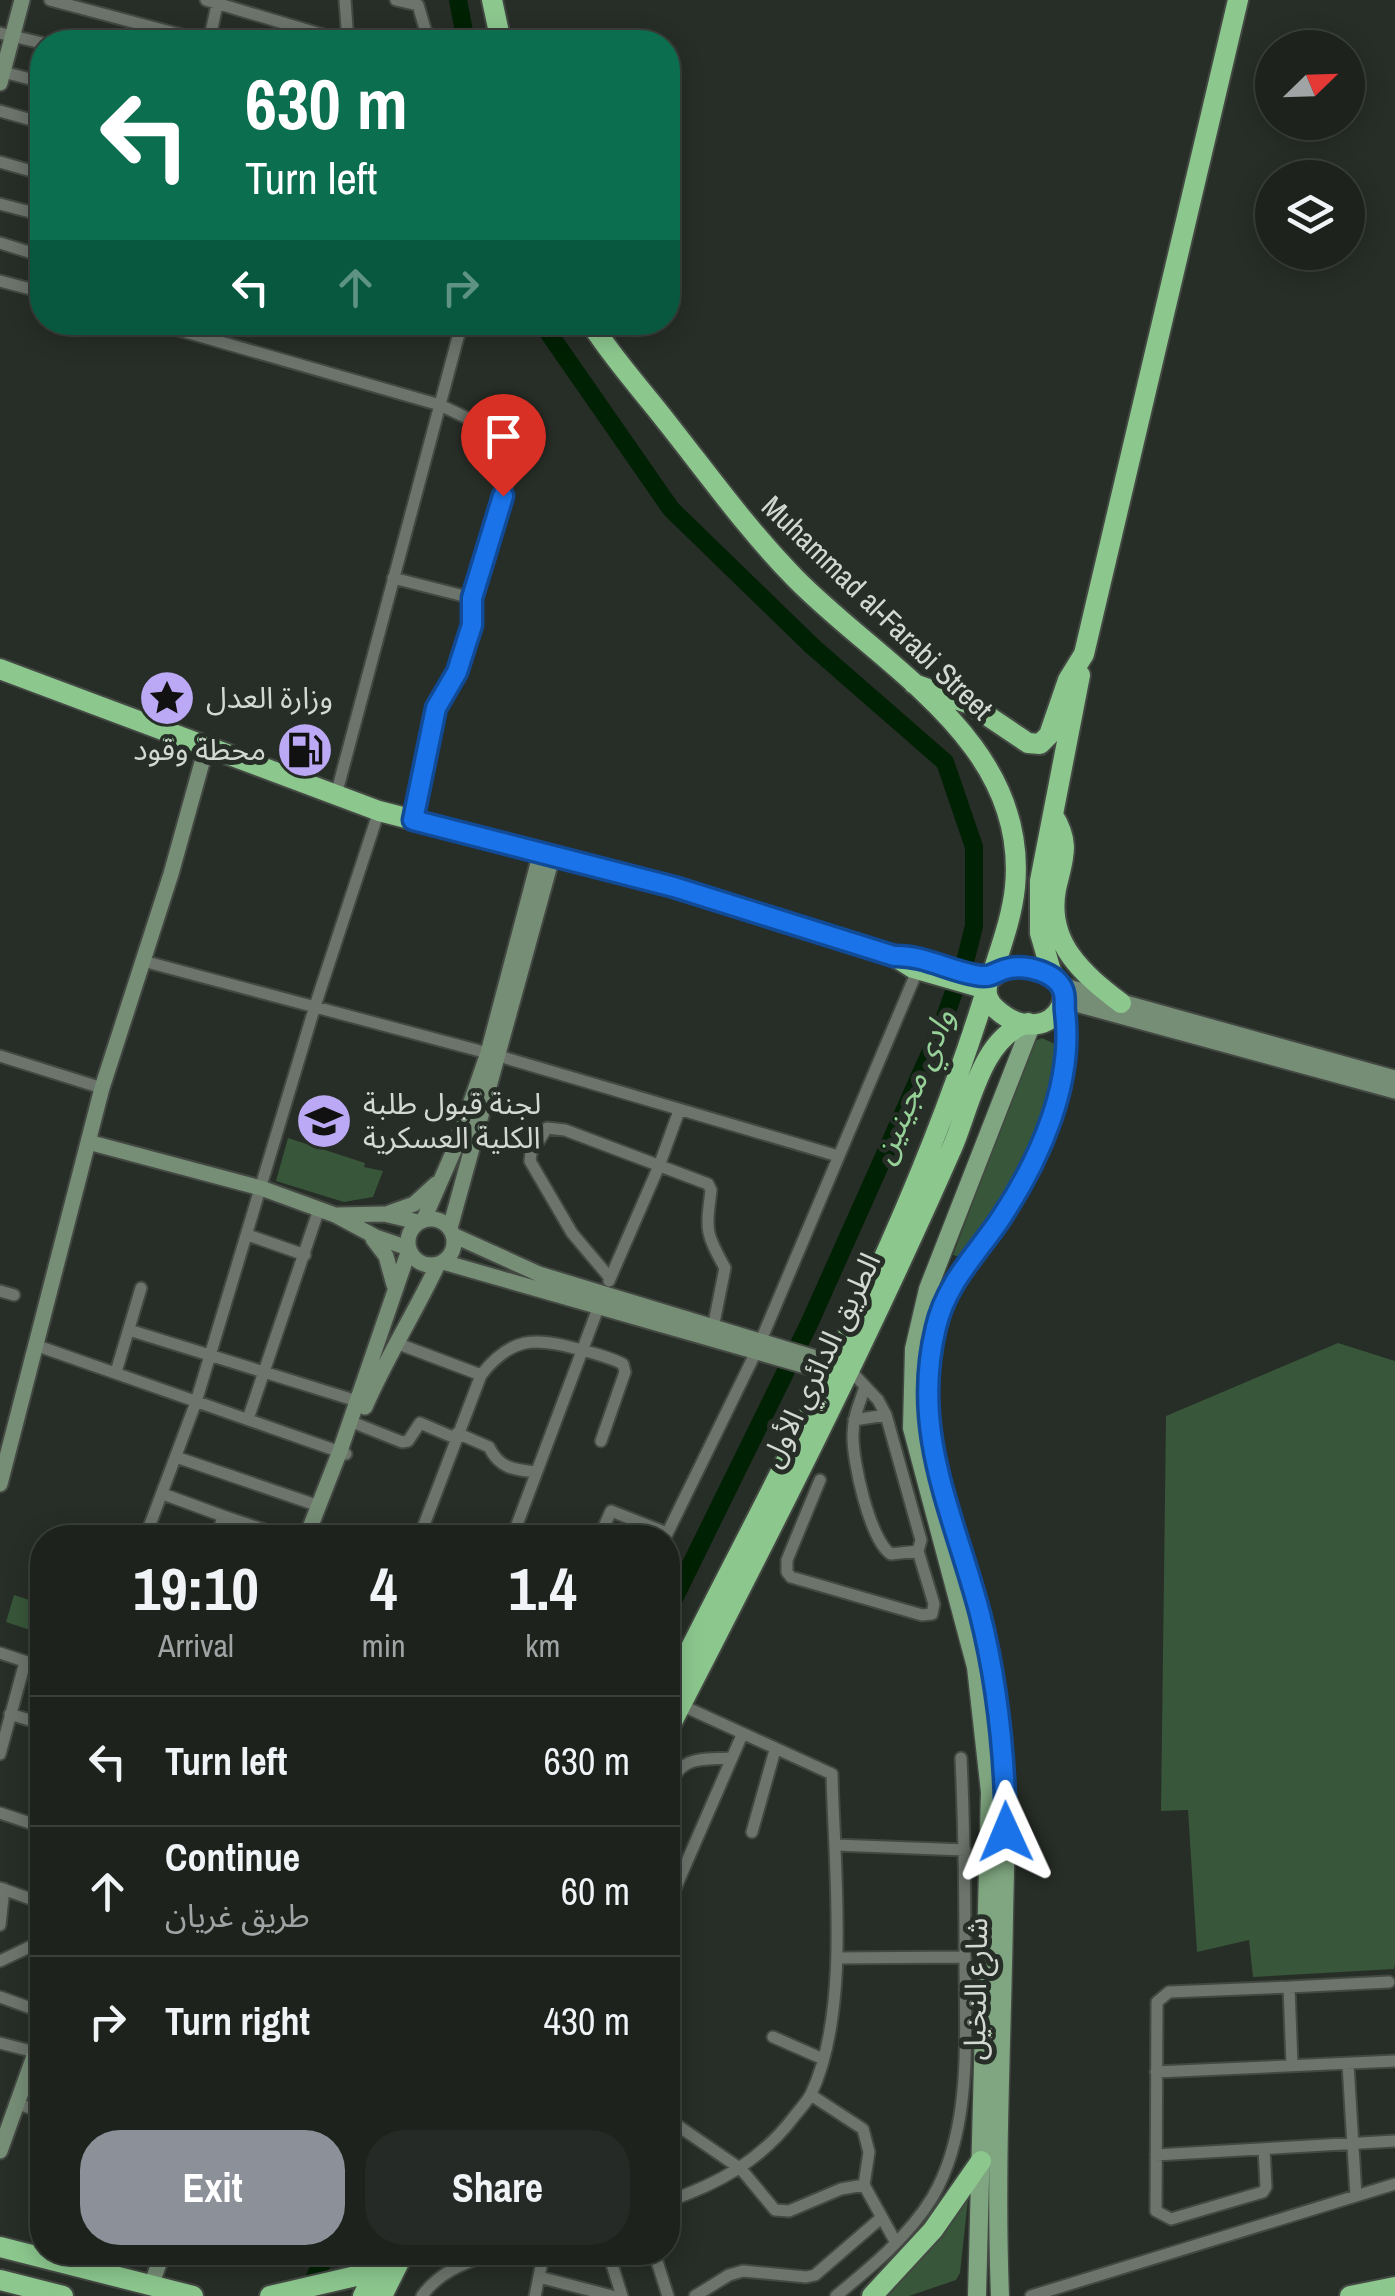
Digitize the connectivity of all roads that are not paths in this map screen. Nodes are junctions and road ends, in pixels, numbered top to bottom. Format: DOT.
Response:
graph roads {
  1 [pos="22,0"];
  2 [pos="50,0"];
  3 [pos="345,0"];
  4 [pos="396,0"];
  5 [pos="492,0"];
  6 [pos="1238,0"];
  7 [pos="214,1"];
  8 [pos="417,2"];
  9 [pos="163,30"];
  10 [pos="210,30"];
  11 [pos="308,30"];
  12 [pos="346,30"];
  13 [pos="425,30"];
  14 [pos="498,30"];
  15 [pos="6,35"];
  16 [pos="2,78"];
  17 [pos="30,81"];
  18 [pos="0,111"];
  19 [pos="30,120"];
  20 [pos="0,162"];
  21 [pos="30,171"];
  22 [pos="0,204"];
  23 [pos="30,213"];
  24 [pos="0,243"];
  25 [pos="30,252"];
  26 [pos="0,281"];
  27 [pos="30,289"];
  28 [pos="197,335"];
  29 [pos="459,335"];
  30 [pos="600,335"];
  31 [pos="440,405"];
  32 [pos="393,578"];
  33 [pos="472,598"];
  34 [pos="1084,654"];
  35 [pos="0,669"];
  36 [pos="914,684"];
  37 [pos="206,748"];
  38 [pos="336,795"];
  39 [pos="379,811"];
  40 [pos="1053,815"];
  41 [pos="413,820"];
  42 [pos="547,853"];
  43 [pos="894,956"];
  44 [pos="143,961"];
  45 [pos="918,969"];
  46 [pos="942,971"];
  47 [pos="983,982"];
  48 [pos="1060,993"];
  49 [pos="1122,1003"];
  50 [pos="316,1006"];
  51 [pos="1030,1023"];
  52 [pos="1014,1040"];
  53 [pos="493,1054"];
  54 [pos="0,1056"];
  55 [pos="1395,1078"];
  56 [pos="102,1088"];
  57 [pos="1395,1091"];
  58 [pos="678,1110"];
  59 [pos="88,1142"];
  60 [pos="838,1156"];
  61 [pos="660,1166"];
  62 [pos="442,1177"];
  63 [pos="262,1188"];
  64 [pos="327,1212"];
  65 [pos="384,1214"];
  66 [pos="421,1221"];
  67 [pos="367,1232"];
  68 [pos="452,1232"];
  69 [pos="248,1235"];
  70 [pos="409,1249"];
  71 [pos="304,1255"];
  72 [pos="440,1263"];
  73 [pos="471,1271"];
  74 [pos="610,1278"];
  75 [pos="427,1287"];
  76 [pos="141,1288"];
  77 [pos="0,1291"];
  78 [pos="395,1291"];
  79 [pos="14,1295"];
  80 [pos="602,1300"];
  81 [pos="713,1328"];
  82 [pos="129,1330"];
  83 [pos="396,1343"];
  84 [pos="35,1345"];
  85 [pos="763,1348"];
  86 [pos="582,1350"];
  87 [pos="211,1354"];
  88 [pos="265,1370"];
  89 [pos="116,1372"];
  90 [pos="839,1372"];
  91 [pos="481,1375"];
  92 [pos="357,1401"];
  93 [pos="196,1402"];
  94 [pos="886,1416"];
  95 [pos="248,1419"];
  96 [pos="854,1420"];
  97 [pos="358,1424"];
  98 [pos="456,1436"];
  99 [pos="601,1440"];
  100 [pos="343,1452"];
  101 [pos="176,1457"];
  102 [pos="536,1472"];
  103 [pos="820,1480"];
  104 [pos="0,1484"];
  105 [pos="163,1494"];
  106 [pos="320,1506"];
  107 [pos="223,1516"];
  108 [pos="151,1525"];
  109 [pos="221,1525"];
  110 [pos="249,1525"];
  111 [pos="312,1525"];
  112 [pos="321,1525"];
  113 [pos="424,1525"];
  114 [pos="517,1525"];
  115 [pos="603,1525"];
  116 [pos="644,1525"];
  117 [pos="671,1525"];
  118 [pos="918,1551"];
  119 [pos="0,1653"];
  120 [pos="24,1662"];
  121 [pos="30,1664"];
  122 [pos="680,1687"];
  123 [pos="680,1702"];
  124 [pos="10,1714"];
  125 [pos="30,1720"];
  126 [pos="742,1735"];
  127 [pos="775,1750"];
  128 [pos="0,1754"];
  129 [pos="732,1758"];
  130 [pos="961,1758"];
  131 [pos="680,1766"];
  132 [pos="0,1813"];
  133 [pos="30,1822"];
  134 [pos="752,1832"];
  135 [pos="835,1845"];
  136 [pos="965,1850"];
  137 [pos="680,1878"];
  138 [pos="2,1889"];
  139 [pos="30,1899"];
  140 [pos="0,1925"];
  141 [pos="30,1947"];
  142 [pos="965,1957"];
  143 [pos="837,1958"];
  144 [pos="0,1961"];
  145 [pos="1390,1982"];
  146 [pos="1289,1987"];
  147 [pos="0,1997"];
  148 [pos="30,2008"];
  149 [pos="773,2037"];
  150 [pos="0,2043"];
  151 [pos="30,2057"];
  152 [pos="823,2060"];
  153 [pos="1395,2060"];
  154 [pos="1292,2064"];
  155 [pos="1348,2064"];
  156 [pos="30,2072"];
  157 [pos="1156,2072"];
  158 [pos="811,2096"];
  159 [pos="15,2103"];
  160 [pos="30,2108"];
  161 [pos="680,2127"];
  162 [pos="1395,2140"];
  163 [pos="1354,2144"];
  164 [pos="1264,2149"];
  165 [pos="0,2150"];
  166 [pos="1156,2156"];
  167 [pos="981,2161"];
  168 [pos="741,2169"];
  169 [pos="1395,2184"];
  170 [pos="864,2185"];
  171 [pos="1356,2196"];
  172 [pos="680,2197"];
  173 [pos="881,2218"];
  174 [pos="895,2241"];
  175 [pos="0,2247"];
  176 [pos="30,2255"];
  177 [pos="70,2265"];
  178 [pos="158,2265"];
  179 [pos="375,2265"];
  180 [pos="386,2265"];
  181 [pos="391,2265"];
  182 [pos="394,2265"];
  183 [pos="460,2265"];
  184 [pos="542,2265"];
  185 [pos="612,2265"];
  186 [pos="658,2265"];
  187 [pos="539,2278"];
  188 [pos="0,2280"];
  189 [pos="151,2286"];
  190 [pos="1395,2287"];
  191 [pos="276,2295"];
  192 [pos="63,2296"];
  193 [pos="193,2296"];
  194 [pos="363,2296"];
  195 [pos="382,2296"];
  196 [pos="394,2296"];
  197 [pos="422,2296"];
  198 [pos="536,2296"];
  199 [pos="612,2296"];
  200 [pos="622,2296"];
  201 [pos="668,2296"];
  202 [pos="695,2296"];
  203 [pos="836,2296"];
  204 [pos="872,2296"];
  205 [pos="977,2296"];
  206 [pos="1000,2296"];
  207 [pos="1031,2296"];
  208 [pos="1350,2296"];
  1 -- 15 [label="street"];
  2 -- 9 [label="street"];
  3 -- 12 [label="street"];
  4 -- 8 [label="street"];
  5 -- 14 [label="highway"];
  6 -- 34 [label="highway"];
  7 -- 10 [label="street"];
  7 -- 11 [label="street"];
  8 -- 13 [label="street"];
  15 -- 16 [label="street"];
  16 -- 17 [label="street"];
  18 -- 19 [label="street"];
  20 -- 21 [label="street"];
  22 -- 23 [label="street"];
  24 -- 25 [label="street"];
  26 -- 27 [label="street"];
  28 -- 31 [label="street"];
  29 -- 31 [label="street"];
  30 -- 36 [label="highway, Muhammad al-Farabi Street"];
  31 -- 32 [label="street"];
  31 -- 33 [label="street"];
  32 -- 33 [label="street"];
  32 -- 38 [label="street"];
  33 -- 41 [label="street"];
  34 -- 36 [label="highway"];
  34 -- 40 [label="highway"];
  35 -- 37 [label="highway"];
  36 -- 47 [label="highway, Muhammad al-Farabi Street"];
  37 -- 38 [label="highway"];
  37 -- 44 [label="street"];
  38 -- 39 [label="highway"];
  39 -- 41 [label="highway"];
  39 -- 50 [label="street"];
  40 -- 48 [label="highway"];
  40 -- 49 [label="highway"];
  41 -- 42 [label="highway"];
  42 -- 43 [label="highway"];
  42 -- 53 [label="street"];
  43 -- 45 [label="highway"];
  43 -- 46 [label="highway"];
  44 -- 50 [label="street"];
  44 -- 56 [label="street"];
  45 -- 46 [label="highway"];
  45 -- 60 [label="street"];
  46 -- 47 [label="highway"];
  47 -- 48 [label="highway"];
  47 -- 51 [label="highway"];
  47 -- 90 [label="highway, الطريق الدائري الأول"];
  48 -- 49 [label="street"];
  48 -- 51 [label="highway"];
  48 -- 57 [label="street"];
  48 -- 206 [label="main road, شارع النخيل"];
  49 -- 55 [label="street"];
  50 -- 53 [label="street"];
  50 -- 63 [label="street"];
  51 -- 52 [label="highway"];
  52 -- 90 [label="highway, الطريق الدائري الأول"];
  52 -- 167 [label="main road"];
  53 -- 58 [label="street"];
  53 -- 62 [label="street"];
  53 -- 68 [label="street"];
  54 -- 56 [label="street"];
  56 -- 59 [label="street"];
  58 -- 60 [label="street"];
  58 -- 61 [label="street"];
  59 -- 63 [label="street"];
  59 -- 84 [label="street"];
  60 -- 85 [label="street"];
  61 -- 74 [label="street"];
  61 -- 74 [label="street"];
  61 -- 81 [label="street"];
  62 -- 65 [label="street"];
  62 -- 66 [label="street"];
  63 -- 64 [label="street"];
  63 -- 69 [label="street"];
  64 -- 65 [label="street"];
  64 -- 67 [label="street"];
  64 -- 71 [label="street"];
  65 -- 66 [label="street"];
  66 -- 68 [label="street"];
  66 -- 70 [label="street"];
  67 -- 70 [label="street"];
  67 -- 78 [label="street"];
  68 -- 72 [label="street"];
  68 -- 80 [label="street"];
  69 -- 71 [label="street"];
  69 -- 87 [label="street"];
  70 -- 72 [label="street"];
  70 -- 78 [label="street"];
  71 -- 88 [label="street"];
  72 -- 73 [label="street"];
  72 -- 75 [label="street"];
  73 -- 75 [label="street"];
  73 -- 80 [label="street"];
  74 -- 80 [label="street"];
  75 -- 83 [label="street"];
  76 -- 82 [label="street"];
  77 -- 79 [label="street"];
  78 -- 92 [label="street"];
  80 -- 81 [label="street"];
  80 -- 85 [label="street"];
  80 -- 86 [label="street"];
  81 -- 85 [label="street"];
  82 -- 87 [label="street"];
  82 -- 89 [label="street"];
  83 -- 91 [label="street"];
  83 -- 97 [label="street"];
  84 -- 89 [label="street"];
  84 -- 104 [label="street"];
  85 -- 90 [label="street"];
  85 -- 117 [label="street"];
  86 -- 91 [label="street"];
  86 -- 99 [label="street"];
  86 -- 102 [label="street"];
  87 -- 88 [label="street"];
  87 -- 93 [label="street"];
  88 -- 92 [label="street"];
  88 -- 95 [label="street"];
  89 -- 93 [label="street"];
  90 -- 94 [label="street"];
  90 -- 96 [label="street"];
  90 -- 122 [label="highway, الطريق الدائري الأول"];
  91 -- 98 [label="street"];
  92 -- 100 [label="street"];
  93 -- 95 [label="street"];
  93 -- 101 [label="street"];
  94 -- 96 [label="street"];
  94 -- 118 [label="street"];
  95 -- 100 [label="street"];
  96 -- 118 [label="street"];
  97 -- 98 [label="street"];
  97 -- 100 [label="street"];
  98 -- 102 [label="street"];
  98 -- 113 [label="street"];
  100 -- 106 [label="street"];
  100 -- 112 [label="street"];
  101 -- 105 [label="street"];
  101 -- 106 [label="street"];
  102 -- 114 [label="street"];
  103 -- 118 [label="street"];
  105 -- 107 [label="street"];
  105 -- 108 [label="street"];
  106 -- 111 [label="street"];
  107 -- 109 [label="street"];
  107 -- 110 [label="street"];
  115 -- 116 [label="street"];
  119 -- 120 [label="street"];
  120 -- 121 [label="street"];
  120 -- 124 [label="street"];
  123 -- 126 [label="street"];
  124 -- 125 [label="street"];
  124 -- 128 [label="street"];
  126 -- 127 [label="street"];
  126 -- 129 [label="street"];
  127 -- 134 [label="street"];
  127 -- 135 [label="street"];
  129 -- 131 [label="street"];
  129 -- 137 [label="street"];
  130 -- 136 [label="street"];
  132 -- 133 [label="street"];
  135 -- 136 [label="street"];
  135 -- 143 [label="street"];
  136 -- 142 [label="street"];
  138 -- 139 [label="street"];
  138 -- 140 [label="street"];
  141 -- 144 [label="street"];
  142 -- 143 [label="street"];
  142 -- 174 [label="street"];
  143 -- 152 [label="street"];
  145 -- 146 [label="street"];
  146 -- 154 [label="street"];
  146 -- 157 [label="street"];
  147 -- 148 [label="street"];
  149 -- 152 [label="street"];
  150 -- 151 [label="street"];
  152 -- 158 [label="street"];
  153 -- 155 [label="street"];
  154 -- 155 [label="street"];
  154 -- 157 [label="street"];
  155 -- 163 [label="street"];
  156 -- 159 [label="street"];
  157 -- 166 [label="street"];
  158 -- 168 [label="street"];
  158 -- 170 [label="street"];
  159 -- 160 [label="street"];
  159 -- 165 [label="street"];
  161 -- 168 [label="street"];
  162 -- 163 [label="street"];
  163 -- 164 [label="street"];
  163 -- 171 [label="street"];
  164 -- 166 [label="street"];
  164 -- 166 [label="street"];
  167 -- 204 [label="highway"];
  167 -- 205 [label="main road"];
  168 -- 170 [label="street"];
  168 -- 172 [label="street"];
  169 -- 171 [label="street"];
  170 -- 173 [label="street"];
  171 -- 207 [label="street"];
  173 -- 174 [label="street"];
  173 -- 202 [label="street"];
  174 -- 203 [label="street"];
  175 -- 176 [label="highway"];
  177 -- 189 [label="highway"];
  178 -- 189 [label="street"];
  179 -- 191 [label="highway"];
  180 -- 194 [label="highway"];
  181 -- 195 [label="highway"];
  182 -- 196 [label="highway"];
  183 -- 197 [label="street"];
  184 -- 187 [label="street"];
  185 -- 200 [label="street"];
  186 -- 201 [label="street"];
  187 -- 198 [label="street"];
  187 -- 199 [label="street"];
  188 -- 192 [label="highway"];
  189 -- 193 [label="highway"];
  190 -- 208 [label="highway"];
}
